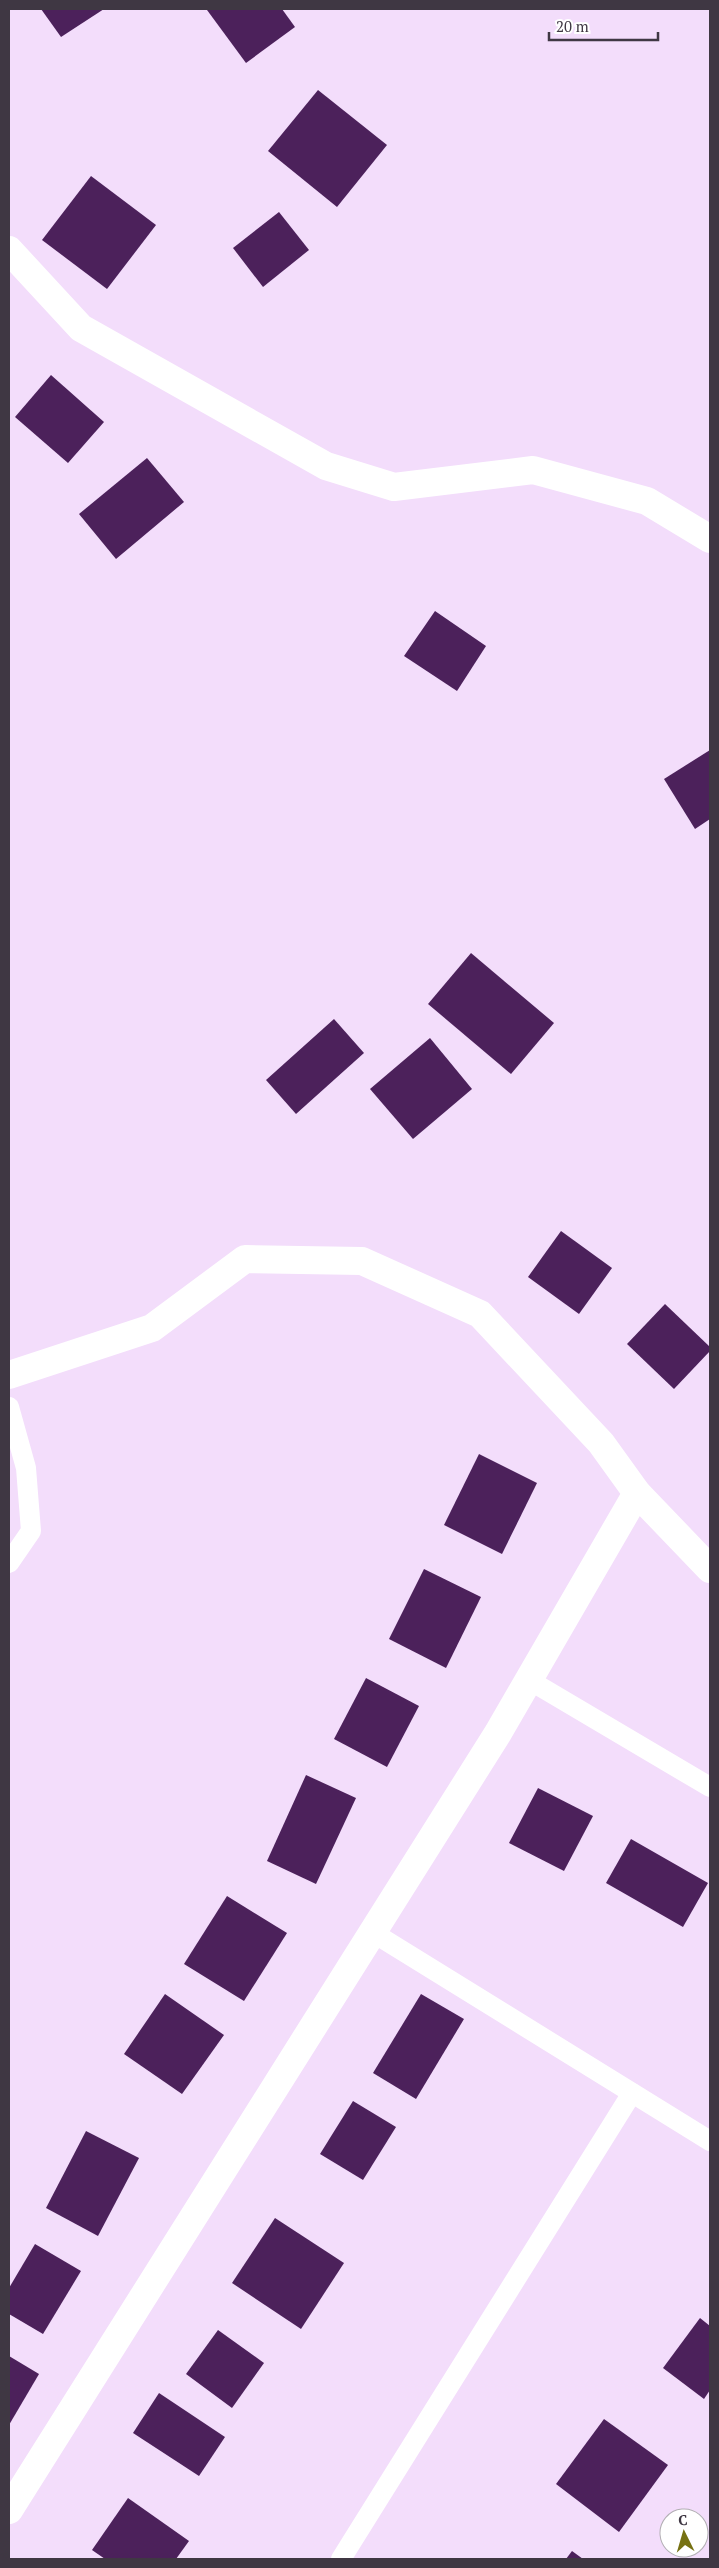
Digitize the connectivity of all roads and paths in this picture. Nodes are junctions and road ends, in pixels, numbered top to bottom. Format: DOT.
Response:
graph roads {
  1 [pos="9,250"];
  2 [pos="710,539"];
  3 [pos="9,1376"];
  4 [pos="9,1407"];
  5 [pos="637,1493"];
  6 [pos="9,1563"];
  7 [pos="710,1570"];
  8 [pos="529,1680"];
  9 [pos="710,1787"];
  10 [pos="372,1932"];
  11 [pos="632,2093"];
  12 [pos="710,2141"];
  13 [pos="9,2510"];
  14 [pos="341,2559"];
  1 -- 2 [label="street"];
  3 -- 5 [label="street"];
  4 -- 6 [label="lane"];
  5 -- 7 [label="street"];
  5 -- 8 [label="street"];
  8 -- 9 [label="lane"];
  8 -- 10 [label="street"];
  10 -- 11 [label="lane"];
  10 -- 13 [label="street"];
  11 -- 12 [label="lane"];
  11 -- 14 [label="lane"];
}
